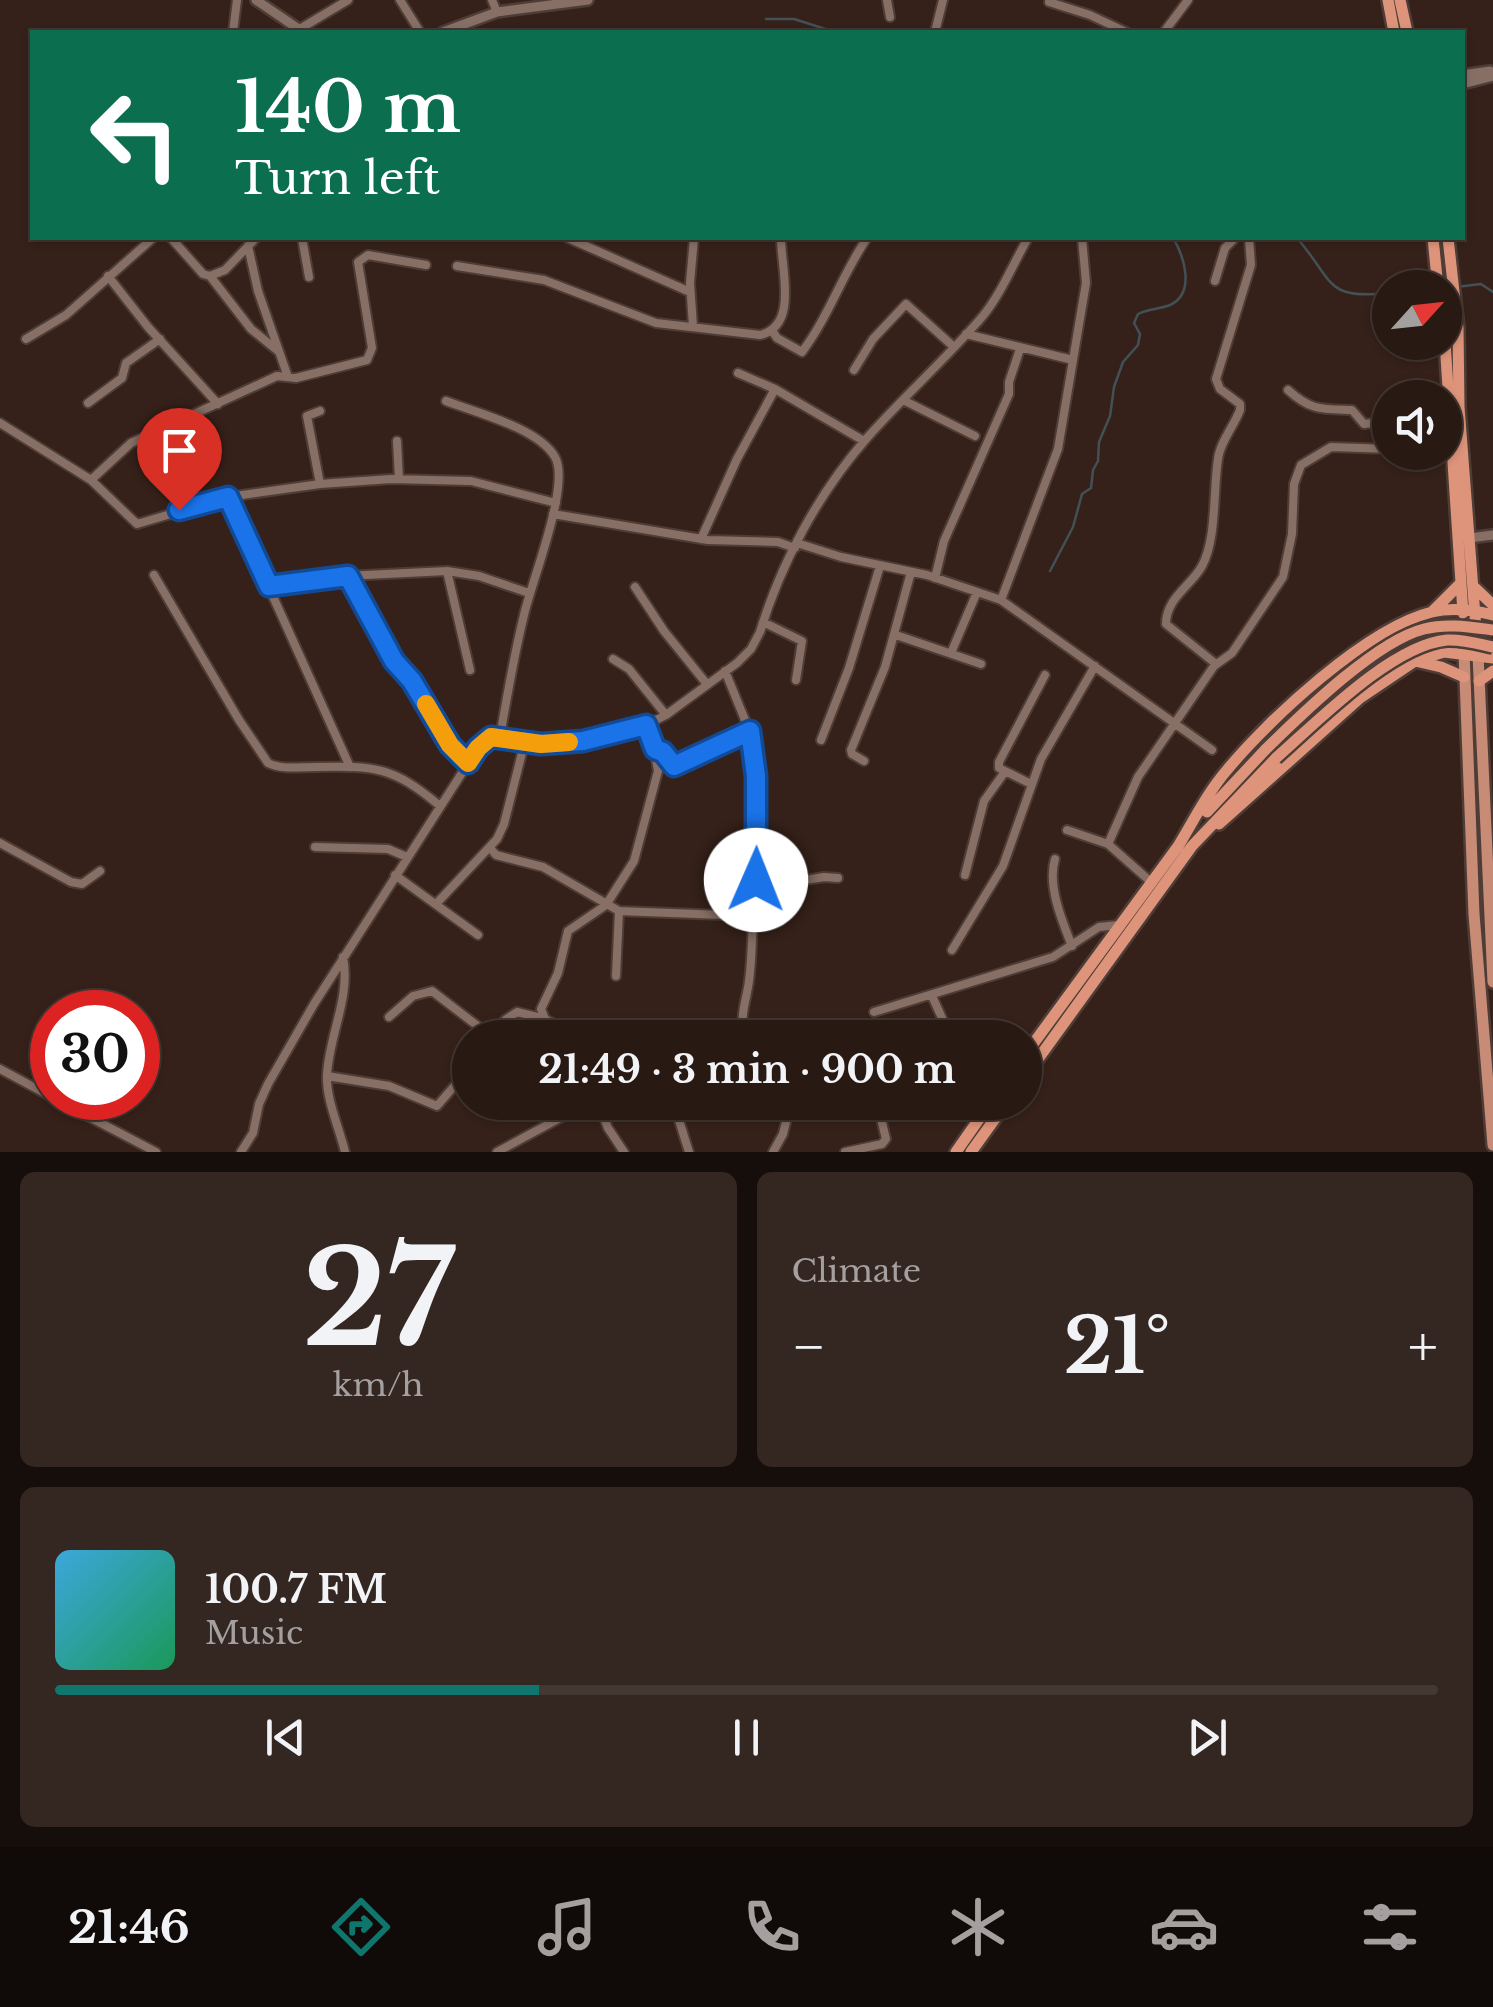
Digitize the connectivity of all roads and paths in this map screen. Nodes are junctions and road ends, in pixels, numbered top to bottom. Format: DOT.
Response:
graph roads {
  1 [pos="237,0"];
  2 [pos="256,0"];
  3 [pos="348,0"];
  4 [pos="400,0"];
  5 [pos="492,0"];
  6 [pos="588,0"];
  7 [pos="887,0"];
  8 [pos="943,0"];
  9 [pos="1188,0"];
  10 [pos="1388,0"];
  11 [pos="1400,0"];
  12 [pos="1049,2"];
  13 [pos="497,12"];
  14 [pos="890,17"];
  15 [pos="465,28"];
  16 [pos="233,30"];
  17 [pos="300,30"];
  18 [pos="303,30"];
  19 [pos="419,30"];
  20 [pos="936,30"];
  21 [pos="1121,30"];
  22 [pos="1166,30"];
  23 [pos="1394,30"];
  24 [pos="1406,30"];
  25 [pos="1493,73"];
  26 [pos="1465,76"];
  27 [pos="1465,83"];
  28 [pos="152,240"];
  29 [pos="173,240"];
  30 [pos="254,240"];
  31 [pos="302,240"];
  32 [pos="573,240"];
  33 [pos="694,240"];
  34 [pos="781,240"];
  35 [pos="867,240"];
  36 [pos="1027,240"];
  37 [pos="1082,240"];
  38 [pos="1233,240"];
  39 [pos="1249,240"];
  40 [pos="1433,240"];
  41 [pos="1448,240"];
  42 [pos="248,246"];
  43 [pos="426,265"];
  44 [pos="457,266"];
  45 [pos="1436,270"];
  46 [pos="108,276"];
  47 [pos="210,276"];
  48 [pos="309,277"];
  49 [pos="1215,281"];
  50 [pos="690,292"];
  51 [pos="693,326"];
  52 [pos="776,332"];
  53 [pos="966,334"];
  54 [pos="26,339"];
  55 [pos="160,339"];
  56 [pos="954,347"];
  57 [pos="1020,348"];
  58 [pos="278,351"];
  59 [pos="1074,360"];
  60 [pos="854,370"];
  61 [pos="738,374"];
  62 [pos="288,376"];
  63 [pos="775,389"];
  64 [pos="1288,390"];
  65 [pos="903,400"];
  66 [pos="446,401"];
  67 [pos="88,402"];
  68 [pos="218,404"];
  69 [pos="320,411"];
  70 [pos="0,423"];
  71 [pos="1372,423"];
  72 [pos="975,436"];
  73 [pos="397,441"];
  74 [pos="864,441"];
  75 [pos="1372,448"];
  76 [pos="1451,470"];
  77 [pos="399,479"];
  78 [pos="91,480"];
  79 [pos="320,484"];
  80 [pos="228,497"];
  81 [pos="556,503"];
  82 [pos="553,514"];
  83 [pos="1493,535"];
  84 [pos="1470,538"];
  85 [pos="701,539"];
  86 [pos="796,546"];
  87 [pos="880,566"];
  88 [pos="447,572"];
  89 [pos="911,572"];
  90 [pos="154,575"];
  91 [pos="348,576"];
  92 [pos="935,578"];
  93 [pos="1467,585"];
  94 [pos="269,586"];
  95 [pos="635,587"];
  96 [pos="529,592"];
  97 [pos="977,592"];
  98 [pos="1001,600"];
  99 [pos="1493,606"];
  100 [pos="1469,610"];
  101 [pos="1432,612"];
  102 [pos="1493,615"];
  103 [pos="763,622"];
  104 [pos="1493,630"];
  105 [pos="896,635"];
  106 [pos="1493,647"];
  107 [pos="951,653"];
  108 [pos="1471,654"];
  109 [pos="1493,658"];
  110 [pos="613,659"];
  111 [pos="1416,660"];
  112 [pos="981,664"];
  113 [pos="1216,664"];
  114 [pos="1095,666"];
  115 [pos="470,670"];
  116 [pos="725,671"];
  117 [pos="1493,671"];
  118 [pos="1045,675"];
  119 [pos="1464,677"];
  120 [pos="796,680"];
  121 [pos="1479,681"];
  122 [pos="706,683"];
  123 [pos="666,715"];
  124 [pos="1177,724"];
  125 [pos="646,725"];
  126 [pos="750,731"];
  127 [pos="500,737"];
  128 [pos="822,740"];
  129 [pos="525,741"];
  130 [pos="655,749"];
  131 [pos="1212,750"];
  132 [pos="1271,754"];
  133 [pos="864,761"];
  134 [pos="468,763"];
  135 [pos="350,767"];
  136 [pos="1004,773"];
  137 [pos="1030,784"];
  138 [pos="440,806"];
  139 [pos="1067,830"];
  140 [pos="0,842"];
  141 [pos="1108,844"];
  142 [pos="1192,846"];
  143 [pos="315,847"];
  144 [pos="1176,848"];
  145 [pos="490,849"];
  146 [pos="407,856"];
  147 [pos="1055,858"];
  148 [pos="100,872"];
  149 [pos="395,875"];
  150 [pos="966,875"];
  151 [pos="838,878"];
  152 [pos="756,880"];
  153 [pos="1151,882"];
  154 [pos="436,904"];
  155 [pos="606,905"];
  156 [pos="619,912"];
  157 [pos="753,913"];
  158 [pos="1491,916"];
  159 [pos="1118,926"];
  160 [pos="478,935"];
  161 [pos="1072,946"];
  162 [pos="952,950"];
  163 [pos="343,957"];
  164 [pos="616,976"];
  165 [pos="1493,982"];
  166 [pos="932,996"];
  167 [pos="874,1012"];
  168 [pos="390,1017"];
  169 [pos="545,1019"];
  170 [pos="470,1020"];
  171 [pos="506,1020"];
  172 [pos="740,1020"];
  173 [pos="943,1020"];
  174 [pos="1042,1032"];
  175 [pos="1042,1053"];
  176 [pos="0,1069"];
  177 [pos="327,1076"];
  178 [pos="30,1085"];
  179 [pos="452,1089"];
  180 [pos="96,1120"];
  181 [pos="557,1120"];
  182 [pos="603,1120"];
  183 [pos="679,1120"];
  184 [pos="786,1120"];
  185 [pos="881,1120"];
  186 [pos="978,1120"];
  187 [pos="994,1120"];
  188 [pos="1493,1145"];
  189 [pos="156,1152"];
  190 [pos="241,1152"];
  191 [pos="344,1152"];
  192 [pos="497,1152"];
  193 [pos="624,1152"];
  194 [pos="689,1152"];
  195 [pos="773,1152"];
  196 [pos="845,1152"];
  197 [pos="956,1152"];
  198 [pos="970,1152"];
  1 -- 16 [label="street"];
  2 -- 17 [label="street"];
  3 -- 18 [label="street"];
  4 -- 19 [label="street"];
  5 -- 13 [label="street"];
  6 -- 13 [label="street"];
  7 -- 14 [label="street"];
  8 -- 20 [label="street"];
  9 -- 22 [label="street"];
  10 -- 23 [label="highway"];
  11 -- 24 [label="highway"];
  12 -- 21 [label="street"];
  13 -- 15 [label="street"];
  25 -- 26 [label="street"];
  25 -- 27 [label="street"];
  28 -- 46 [label="street"];
  29 -- 47 [label="street"];
  30 -- 42 [label="street"];
  31 -- 48 [label="street"];
  32 -- 50 [label="street"];
  33 -- 50 [label="street"];
  34 -- 52 [label="street"];
  35 -- 52 [label="street"];
  36 -- 53 [label="street"];
  37 -- 59 [label="street"];
  38 -- 49 [label="street"];
  39 -- 113 [label="street"];
  40 -- 45 [label="highway"];
  41 -- 84 [label="highway"];
  42 -- 47 [label="street"];
  42 -- 58 [label="street"];
  43 -- 62 [label="street"];
  44 -- 51 [label="street"];
  46 -- 54 [label="street"];
  46 -- 55 [label="street"];
  47 -- 58 [label="street"];
  50 -- 51 [label="street"];
  51 -- 52 [label="street"];
  53 -- 56 [label="street"];
  53 -- 57 [label="street"];
  55 -- 67 [label="street"];
  55 -- 68 [label="street"];
  56 -- 60 [label="street"];
  56 -- 65 [label="street"];
  57 -- 59 [label="street"];
  57 -- 92 [label="street"];
  58 -- 62 [label="street"];
  59 -- 98 [label="street"];
  61 -- 63 [label="street"];
  62 -- 68 [label="street"];
  63 -- 74 [label="street"];
  63 -- 85 [label="street"];
  64 -- 71 [label="street"];
  65 -- 72 [label="street"];
  65 -- 74 [label="street"];
  66 -- 81 [label="street"];
  68 -- 78 [label="street"];
  69 -- 79 [label="street"];
  70 -- 78 [label="street"];
  73 -- 77 [label="street"];
  74 -- 86 [label="street"];
  75 -- 113 [label="street"];
  76 -- 93 [label="highway"];
  77 -- 79 [label="street"];
  77 -- 81 [label="street"];
  78 -- 80 [label="street"];
  79 -- 80 [label="street"];
  80 -- 94 [label="street"];
  81 -- 82 [label="street"];
  82 -- 85 [label="street"];
  82 -- 96 [label="street"];
  83 -- 84 [label="street"];
  84 -- 93 [label="highway"];
  85 -- 86 [label="street"];
  86 -- 87 [label="street"];
  86 -- 103 [label="street"];
  87 -- 89 [label="street"];
  87 -- 128 [label="street"];
  88 -- 91 [label="street"];
  88 -- 96 [label="street"];
  88 -- 115 [label="street"];
  89 -- 92 [label="street"];
  89 -- 105 [label="street"];
  90 -- 135 [label="street"];
  91 -- 94 [label="street"];
  91 -- 134 [label="street"];
  92 -- 97 [label="street"];
  93 -- 99 [label="highway"];
  93 -- 100 [label="highway"];
  93 -- 101 [label="highway"];
  94 -- 135 [label="street"];
  95 -- 122 [label="street"];
  96 -- 127 [label="street"];
  97 -- 98 [label="street"];
  97 -- 107 [label="street"];
  98 -- 114 [label="street"];
  100 -- 101 [label="highway"];
  100 -- 102 [label="highway"];
  100 -- 108 [label="highway"];
  101 -- 144 [label="highway"];
  103 -- 116 [label="street"];
  103 -- 120 [label="street"];
  104 -- 132 [label="highway, bridge"];
  105 -- 107 [label="street"];
  105 -- 133 [label="street"];
  106 -- 132 [label="highway, bridge"];
  107 -- 112 [label="street"];
  108 -- 109 [label="highway"];
  108 -- 111 [label="highway"];
  108 -- 119 [label="main road"];
  108 -- 121 [label="main road"];
  110 -- 123 [label="street"];
  111 -- 119 [label="highway"];
  111 -- 142 [label="highway"];
  113 -- 124 [label="street"];
  114 -- 124 [label="street"];
  114 -- 137 [label="street"];
  116 -- 122 [label="street"];
  116 -- 126 [label="street"];
  117 -- 121 [label="highway"];
  118 -- 136 [label="street"];
  119 -- 188 [label="main road"];
  121 -- 158 [label="main road"];
  122 -- 123 [label="street"];
  123 -- 125 [label="street"];
  124 -- 131 [label="street"];
  124 -- 141 [label="street"];
  125 -- 129 [label="street"];
  125 -- 130 [label="street"];
  126 -- 130 [label="street"];
  126 -- 152 [label="street"];
  127 -- 129 [label="street"];
  127 -- 134 [label="street"];
  129 -- 145 [label="street"];
  130 -- 155 [label="street"];
  132 -- 142 [label="highway"];
  132 -- 144 [label="highway"];
  134 -- 138 [label="street"];
  135 -- 138 [label="street"];
  136 -- 137 [label="street"];
  136 -- 150 [label="street"];
  137 -- 162 [label="street"];
  138 -- 146 [label="street"];
  139 -- 141 [label="street"];
  140 -- 148 [label="street"];
  141 -- 153 [label="street"];
  142 -- 175 [label="highway"];
  143 -- 146 [label="street"];
  144 -- 153 [label="highway"];
  145 -- 154 [label="street"];
  145 -- 155 [label="street"];
  146 -- 149 [label="street"];
  147 -- 161 [label="street"];
  149 -- 154 [label="street"];
  149 -- 163 [label="street"];
  151 -- 152 [label="street"];
  152 -- 157 [label="street"];
  153 -- 159 [label="highway"];
  154 -- 160 [label="street"];
  155 -- 156 [label="street"];
  155 -- 169 [label="street"];
  156 -- 157 [label="street"];
  156 -- 164 [label="street"];
  157 -- 172 [label="street"];
  158 -- 165 [label="main road"];
  159 -- 161 [label="street"];
  159 -- 174 [label="highway"];
  161 -- 166 [label="street"];
  163 -- 177 [label="street"];
  163 -- 190 [label="street"];
  166 -- 167 [label="street"];
  166 -- 173 [label="street"];
  168 -- 170 [label="street"];
  169 -- 171 [label="street"];
  176 -- 178 [label="street"];
  177 -- 179 [label="street"];
  177 -- 191 [label="street"];
  180 -- 189 [label="street"];
  181 -- 192 [label="street"];
  182 -- 193 [label="street"];
  183 -- 194 [label="street"];
  184 -- 195 [label="street"];
  185 -- 196 [label="street"];
  186 -- 197 [label="highway"];
  187 -- 198 [label="highway"];
}
